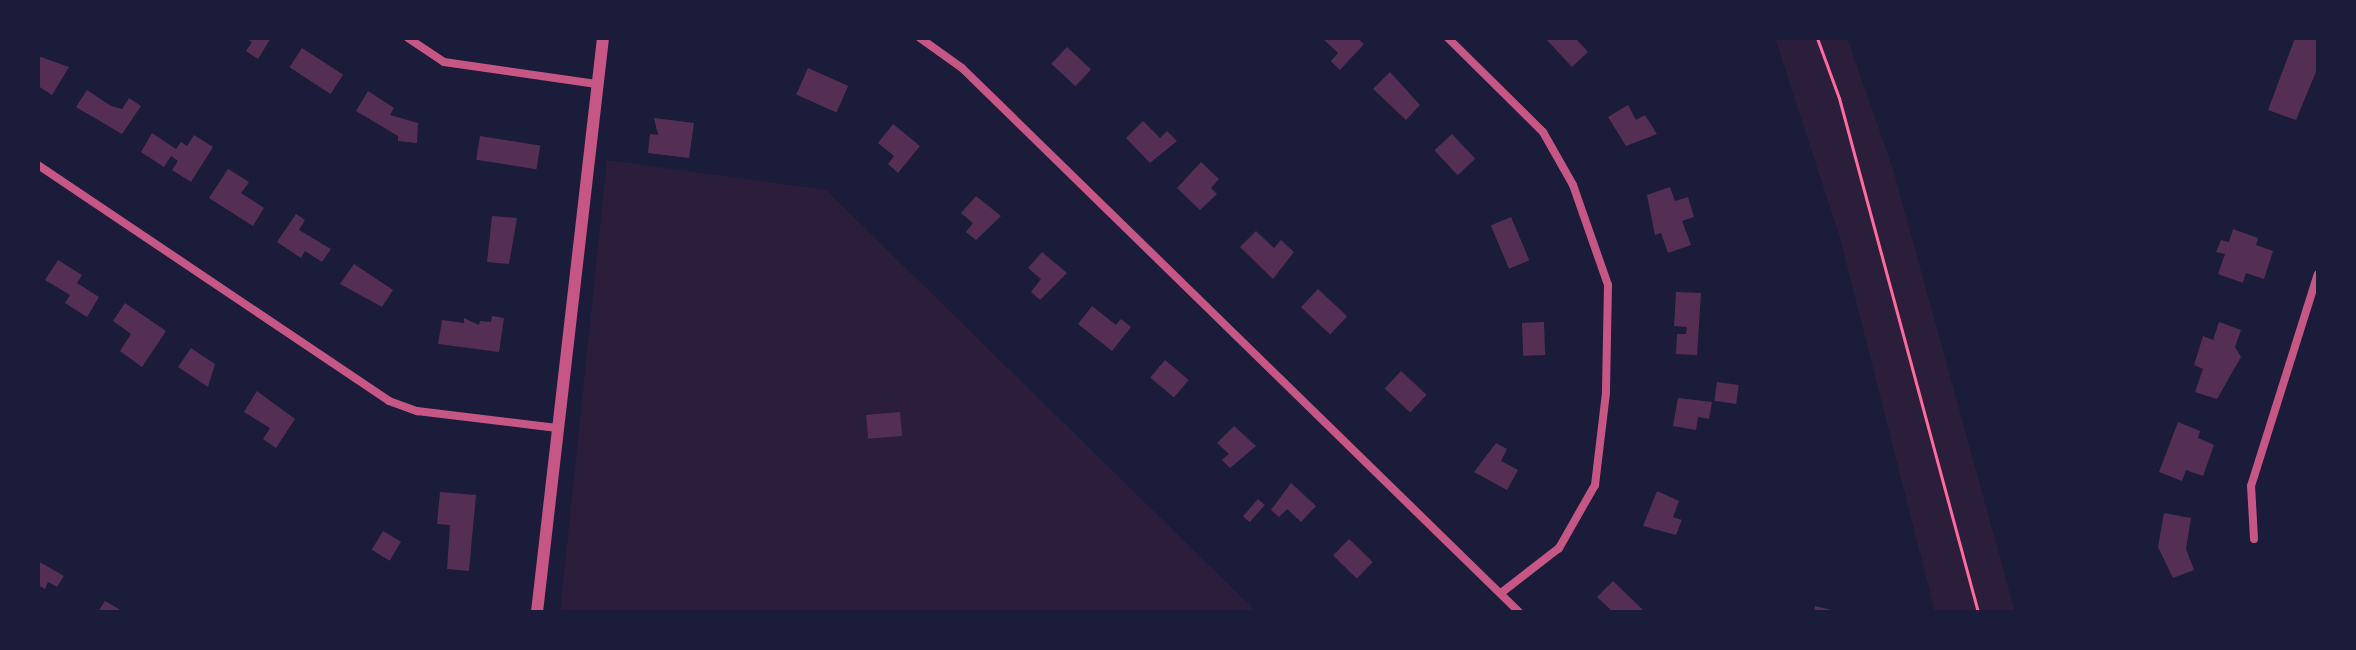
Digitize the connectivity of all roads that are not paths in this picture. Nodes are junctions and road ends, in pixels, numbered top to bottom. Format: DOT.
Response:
graph roads {
  1 [pos="408,38"];
  2 [pos="603,38"];
  3 [pos="920,38"];
  4 [pos="1448,38"];
  5 [pos="596,84"];
  6 [pos="38,165"];
  7 [pos="2318,274"];
  8 [pos="557,428"];
  9 [pos="2254,539"];
  10 [pos="1501,593"];
  11 [pos="537,612"];
  12 [pos="1519,612"];
  1 -- 5 [label="street"];
  2 -- 5 [label="street"];
  3 -- 10 [label="street"];
  4 -- 10 [label="street"];
  5 -- 8 [label="street"];
  6 -- 8 [label="street"];
  7 -- 9 [label="street"];
  8 -- 11 [label="street"];
  10 -- 12 [label="street"];
}
